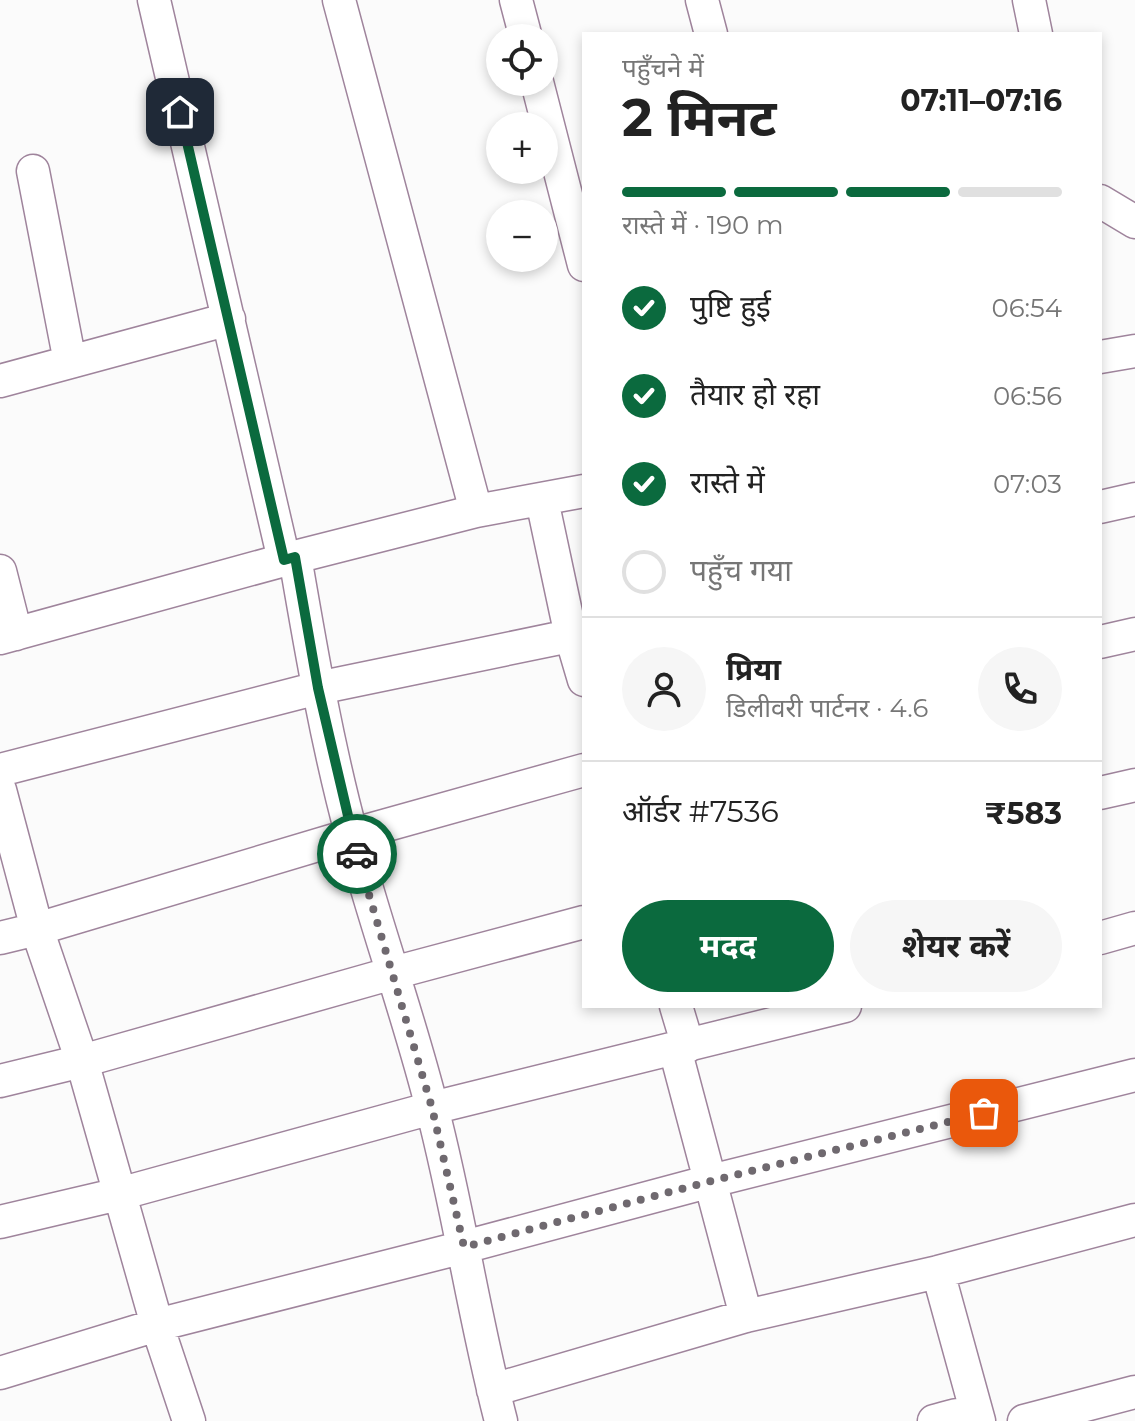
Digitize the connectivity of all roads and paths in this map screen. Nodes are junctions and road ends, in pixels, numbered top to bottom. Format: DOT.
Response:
graph roads {
  1 [pos="154,0"];
  2 [pos="339,0"];
  3 [pos="516,0"];
  4 [pos="702,0"];
  5 [pos="1029,0"];
  6 [pos="522,24"];
  7 [pos="710,32"];
  8 [pos="1036,32"];
  9 [pos="541,96"];
  10 [pos="33,171"];
  11 [pos="1102,202"];
  12 [pos="1135,222"];
  13 [pos="582,257"];
  14 [pos="229,319"];
  15 [pos="1135,351"];
  16 [pos="1102,357"];
  17 [pos="70,362"];
  18 [pos="0,381"];
  19 [pos="582,491"];
  20 [pos="1135,499"];
  21 [pos="542,500"];
  22 [pos="1102,507"];
  23 [pos="476,511"];
  24 [pos="289,559"];
  25 [pos="0,571"];
  26 [pos="578,634"];
  27 [pos="1135,634"];
  28 [pos="8,636"];
  29 [pos="1102,642"];
  30 [pos="582,665"];
  31 [pos="318,688"];
  32 [pos="0,770"];
  33 [pos="582,771"];
  34 [pos="1135,785"];
  35 [pos="0,790"];
  36 [pos="1102,793"];
  37 [pos="351,835"];
  38 [pos="582,923"];
  39 [pos="1135,928"];
  40 [pos="37,929"];
  41 [pos="1102,937"];
  42 [pos="0,938"];
  43 [pos="393,973"];
  44 [pos="676,1008"];
  45 [pos="837,1008"];
  46 [pos="682,1047"];
  47 [pos="82,1061"];
  48 [pos="1135,1075"];
  49 [pos="0,1081"];
  50 [pos="432,1108"];
  51 [pos="711,1181"];
  52 [pos="119,1194"];
  53 [pos="1135,1220"];
  54 [pos="0,1222"];
  55 [pos="464,1247"];
  56 [pos="938,1272"];
  57 [pos="746,1316"];
  58 [pos="157,1325"];
  59 [pos="0,1373"];
  60 [pos="493,1390"];
  61 [pos="1135,1392"];
  62 [pos="189,1421"];
  63 [pos="501,1421"];
  64 [pos="934,1421"];
  65 [pos="978,1421"];
  66 [pos="1024,1421"];
  1 -- 14 [label="street"];
  2 -- 23 [label="street"];
  3 -- 6 [label="street"];
  4 -- 7 [label="street"];
  5 -- 8 [label="street"];
  9 -- 13 [label="street"];
  10 -- 17 [label="street"];
  11 -- 12 [label="street"];
  14 -- 17 [label="street"];
  14 -- 24 [label="street"];
  15 -- 16 [label="street"];
  17 -- 18 [label="street"];
  19 -- 21 [label="street"];
  20 -- 22 [label="street"];
  21 -- 23 [label="street"];
  21 -- 26 [label="street"];
  23 -- 24 [label="street"];
  24 -- 28 [label="street"];
  24 -- 31 [label="street"];
  25 -- 28 [label="street"];
  26 -- 30 [label="street"];
  26 -- 31 [label="street"];
  27 -- 29 [label="street"];
  31 -- 32 [label="street"];
  31 -- 37 [label="street"];
  33 -- 37 [label="street"];
  34 -- 36 [label="street"];
  35 -- 40 [label="street"];
  37 -- 40 [label="street"];
  37 -- 43 [label="street"];
  38 -- 43 [label="street"];
  39 -- 41 [label="street"];
  40 -- 42 [label="street"];
  40 -- 47 [label="street"];
  43 -- 47 [label="street"];
  43 -- 50 [label="street"];
  44 -- 46 [label="street"];
  45 -- 46 [label="street"];
  46 -- 50 [label="street"];
  46 -- 51 [label="street"];
  47 -- 49 [label="street"];
  47 -- 52 [label="street"];
  48 -- 51 [label="street"];
  50 -- 52 [label="street"];
  50 -- 55 [label="street"];
  51 -- 55 [label="street"];
  51 -- 57 [label="street"];
  52 -- 54 [label="street"];
  52 -- 58 [label="street"];
  53 -- 56 [label="street"];
  55 -- 58 [label="street"];
  55 -- 60 [label="street"];
  56 -- 57 [label="street"];
  56 -- 65 [label="street"];
  57 -- 60 [label="street"];
  58 -- 59 [label="street"];
  58 -- 62 [label="street"];
  60 -- 63 [label="street"];
  61 -- 66 [label="street"];
  64 -- 65 [label="street"];
}
